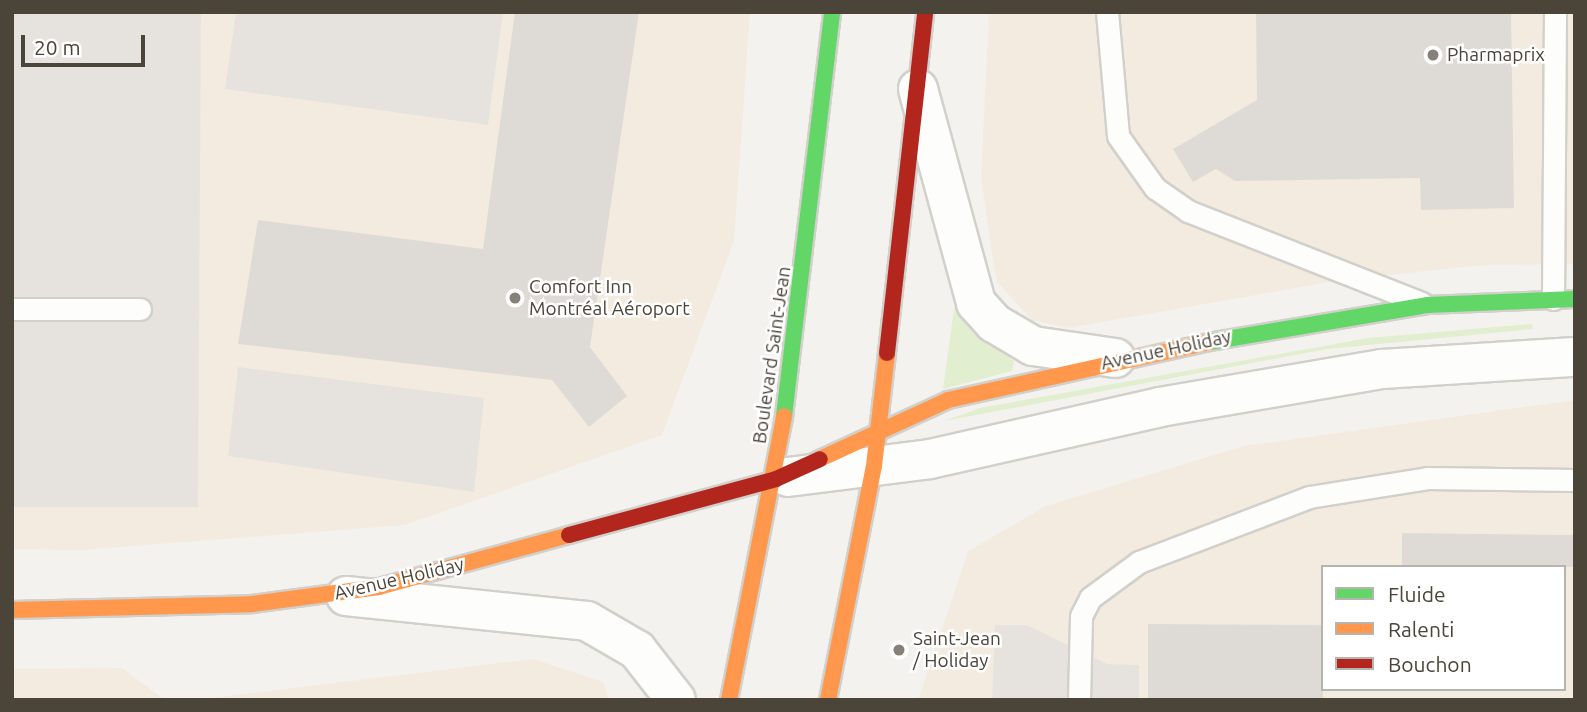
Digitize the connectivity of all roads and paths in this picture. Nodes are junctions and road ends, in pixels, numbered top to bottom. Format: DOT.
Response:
graph roads {
  1 [pos="832,12"];
  2 [pos="925,12"];
  3 [pos="1107,12"];
  4 [pos="1555,12"];
  5 [pos="918,89"];
  6 [pos="1553,299"];
  7 [pos="1575,299"];
  8 [pos="1427,305"];
  9 [pos="12,309"];
  10 [pos="140,309"];
  11 [pos="1575,356"];
  12 [pos="1115,358"];
  13 [pos="876,448"];
  14 [pos="776,479"];
  15 [pos="1575,480"];
  16 [pos="338,595"];
  17 [pos="12,610"];
  18 [pos="676,700"];
  19 [pos="729,700"];
  20 [pos="828,700"];
  21 [pos="1079,700"];
  1 -- 14 [label="street, Boulevard Saint-Jean"];
  2 -- 5 [label="street"];
  3 -- 8 [label="lane"];
  4 -- 6 [label="lane"];
  5 -- 12 [label="street"];
  5 -- 13 [label="street"];
  6 -- 7 [label="street, Avenue Holiday"];
  6 -- 8 [label="street, Avenue Holiday"];
  8 -- 12 [label="street, Avenue Holiday"];
  9 -- 10 [label="lane"];
  11 -- 13 [label="street, Avenue Holiday"];
  12 -- 13 [label="street, Avenue Holiday"];
  13 -- 14 [label="street, Avenue Holiday"];
  13 -- 20 [label="street"];
  14 -- 16 [label="street, Avenue Holiday"];
  14 -- 19 [label="street, Boulevard Saint-Jean"];
  15 -- 21 [label="lane"];
  16 -- 17 [label="street, Avenue Holiday"];
  16 -- 18 [label="street"];
}
